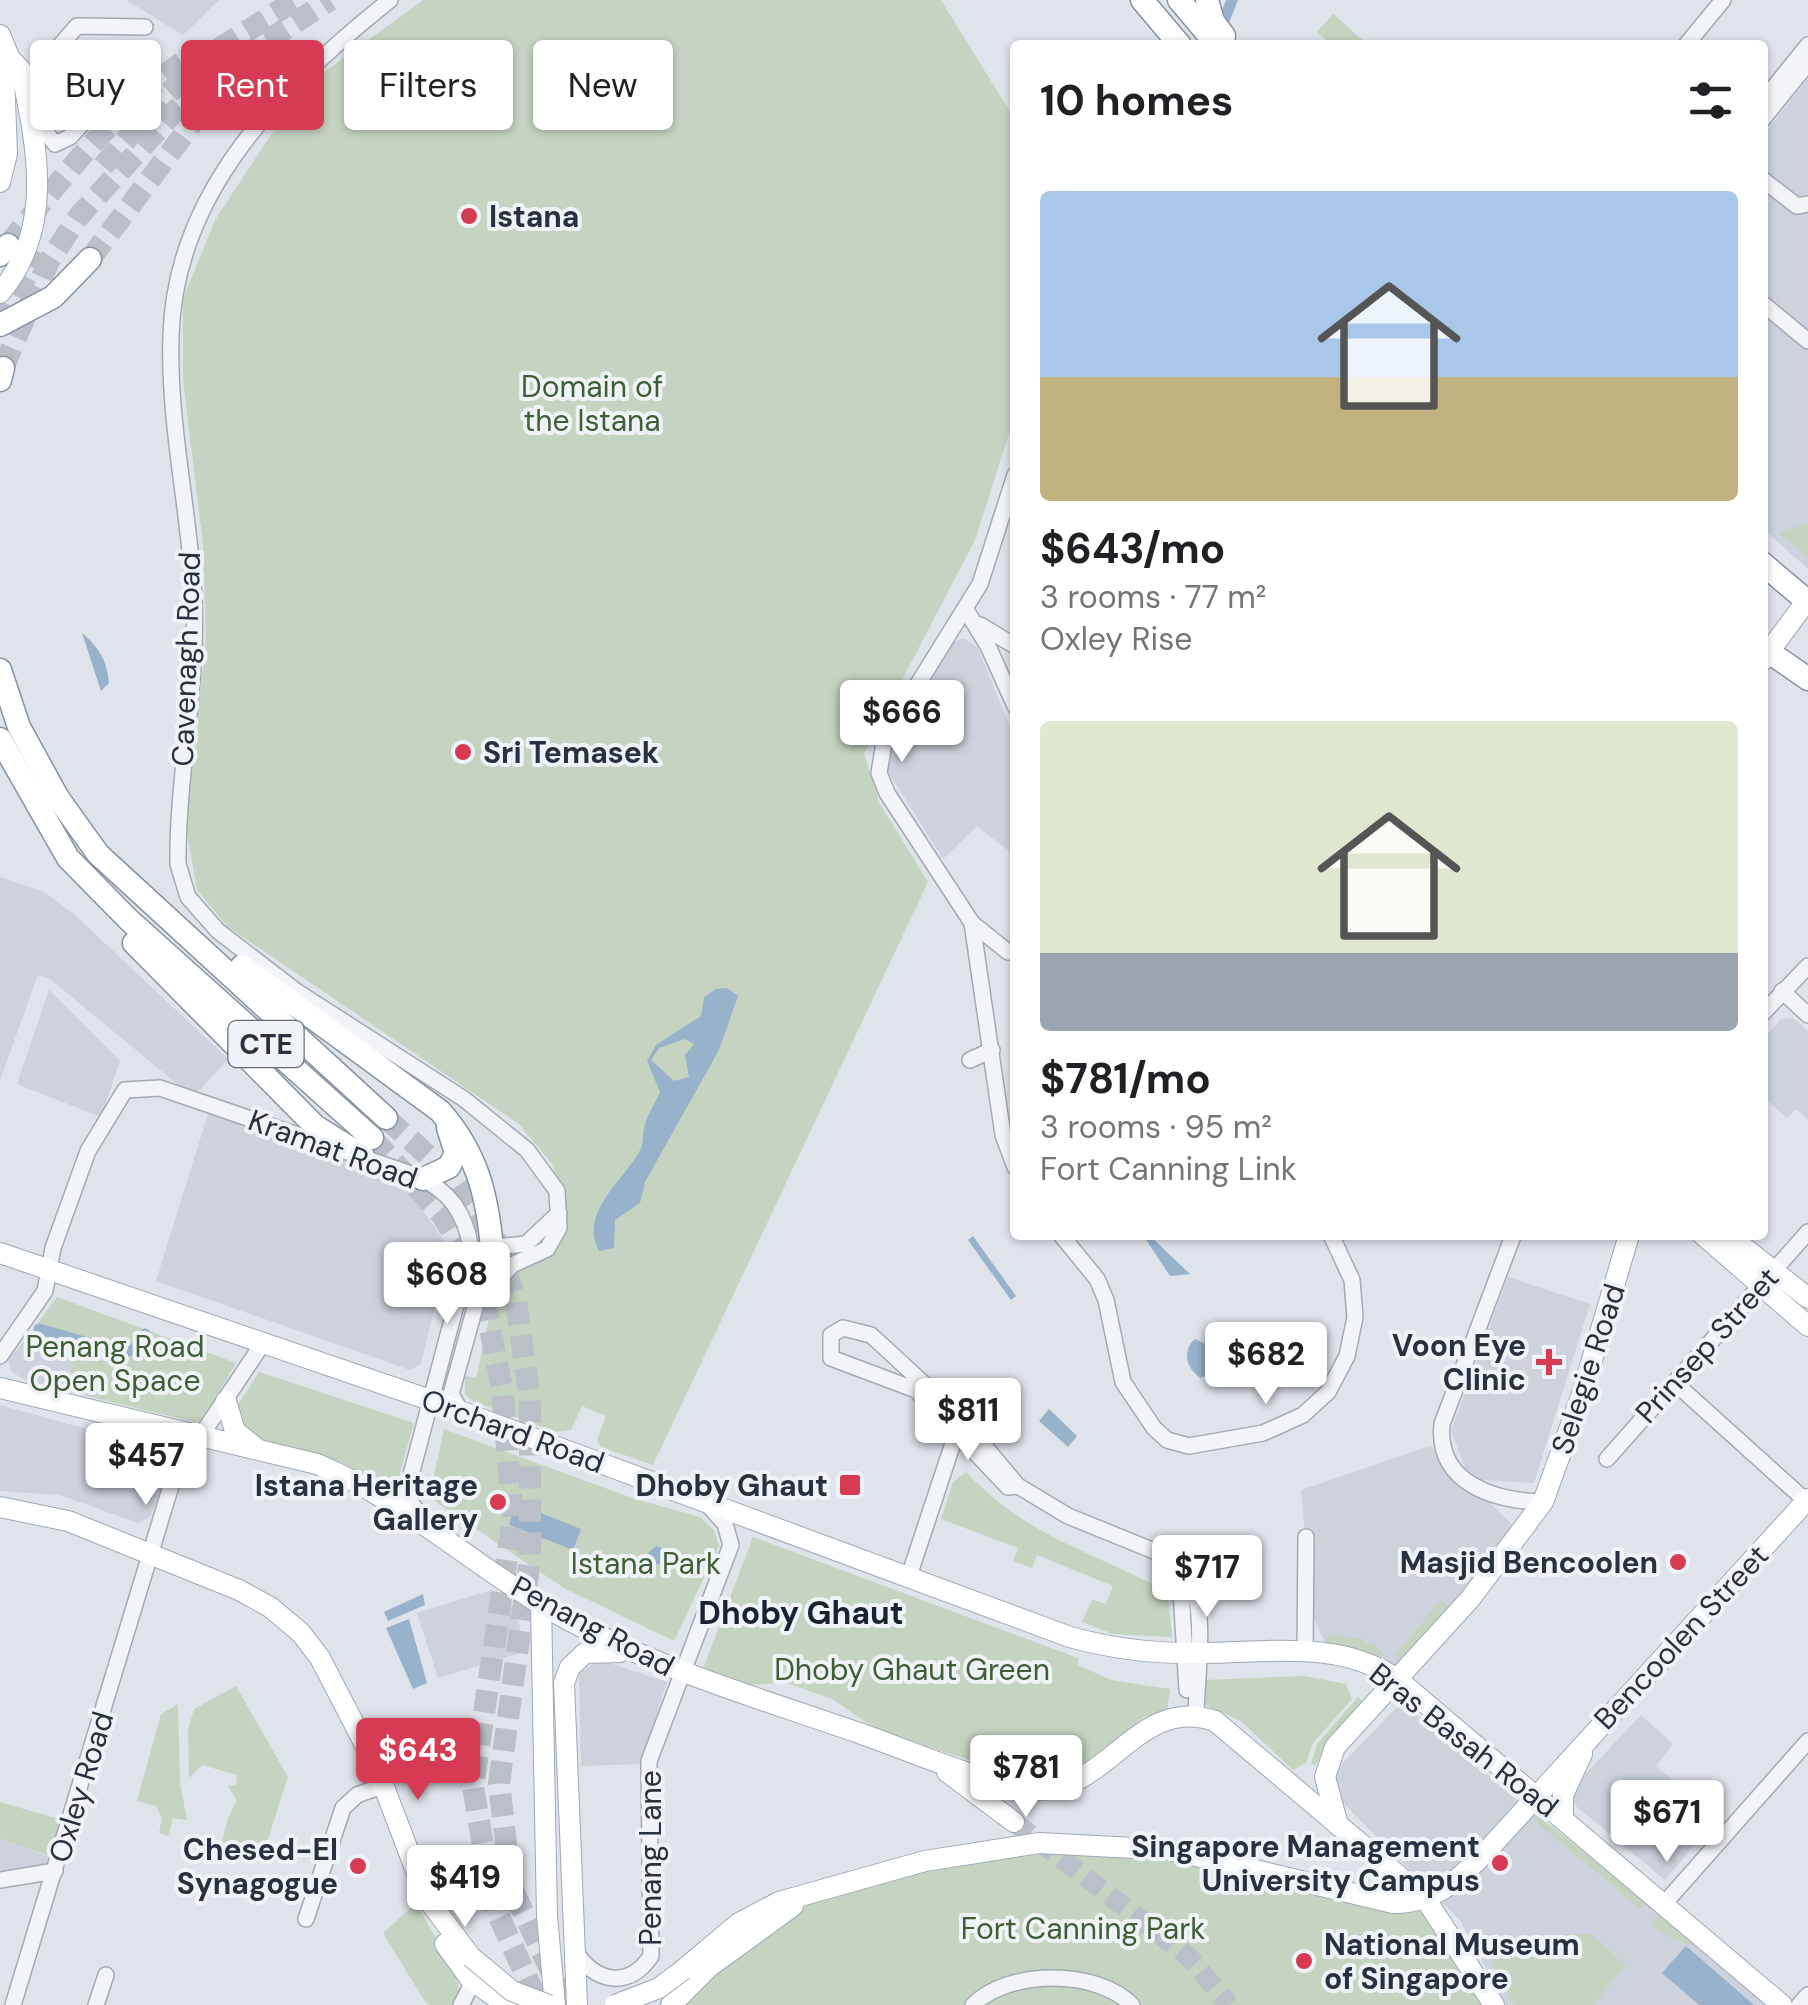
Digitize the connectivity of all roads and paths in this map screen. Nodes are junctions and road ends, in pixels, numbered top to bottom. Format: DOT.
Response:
graph roads {
  1 [pos="390,0"];
  2 [pos="1144,0"];
  3 [pos="1207,0"];
  4 [pos="1722,0"];
  5 [pos="1184,1"];
  6 [pos="144,27"];
  7 [pos="0,34"];
  8 [pos="1176,40"];
  9 [pos="1213,40"];
  10 [pos="1227,40"];
  11 [pos="1690,40"];
  12 [pos="1808,45"];
  13 [pos="1808,63"];
  14 [pos="17,70"];
  15 [pos="30,75"];
  16 [pos="30,94"];
  17 [pos="1768,95"];
  18 [pos="1768,113"];
  19 [pos="45,130"];
  20 [pos="75,130"];
  21 [pos="0,182"];
  22 [pos="1768,183"];
  23 [pos="1804,205"];
  24 [pos="90,260"];
  25 [pos="0,293"];
  26 [pos="1768,308"];
  27 [pos="0,325"];
  28 [pos="1808,341"];
  29 [pos="1010,492"];
  30 [pos="1768,568"];
  31 [pos="1808,601"];
  32 [pos="971,617"];
  33 [pos="1010,643"];
  34 [pos="1768,650"];
  35 [pos="1768,656"];
  36 [pos="1010,667"];
  37 [pos="0,670"];
  38 [pos="1002,676"];
  39 [pos="1808,679"];
  40 [pos="1010,694"];
  41 [pos="0,739"];
  42 [pos="972,923"];
  43 [pos="1010,953"];
  44 [pos="212,954"];
  45 [pos="1010,955"];
  46 [pos="1806,968"];
  47 [pos="982,974"];
  48 [pos="1782,992"];
  49 [pos="1768,1007"];
  50 [pos="1808,1015"];
  51 [pos="992,1050"];
  52 [pos="970,1060"];
  53 [pos="440,1111"];
  54 [pos="386,1118"];
  55 [pos="368,1147"];
  56 [pos="1010,1152"];
  57 [pos="423,1179"];
  58 [pos="559,1213"];
  59 [pos="1808,1232"];
  60 [pos="1065,1240"];
  61 [pos="1333,1240"];
  62 [pos="1511,1240"];
  63 [pos="1627,1240"];
  64 [pos="1710,1240"];
  65 [pos="1732,1240"];
  66 [pos="0,1253"];
  67 [pos="479,1256"];
  68 [pos="512,1265"];
  69 [pos="49,1268"];
  70 [pos="1767,1279"];
  71 [pos="1808,1298"];
  72 [pos="477,1302"];
  73 [pos="1808,1326"];
  74 [pos="263,1343"];
  75 [pos="0,1356"];
  76 [pos="1675,1382"];
  77 [pos="5,1392"];
  78 [pos="430,1400"];
  79 [pos="226,1401"];
  80 [pos="461,1412"];
  81 [pos="959,1424"];
  82 [pos="202,1438"];
  83 [pos="260,1451"];
  84 [pos="1606,1459"];
  85 [pos="982,1460"];
  86 [pos="947,1466"];
  87 [pos="1018,1486"];
  88 [pos="1807,1500"];
  89 [pos="705,1502"];
  90 [pos="1511,1502"];
  91 [pos="1543,1502"];
  92 [pos="0,1507"];
  93 [pos="1527,1527"];
  94 [pos="433,1531"];
  95 [pos="1306,1537"];
  96 [pos="150,1559"];
  97 [pos="909,1576"];
  98 [pos="541,1604"];
  99 [pos="626,1651"];
  100 [pos="1305,1651"];
  101 [pos="1192,1653"];
  102 [pos="679,1672"];
  103 [pos="1397,1679"];
  104 [pos="1191,1717"];
  105 [pos="555,1722"];
  106 [pos="1587,1739"];
  107 [pos="1808,1741"];
  108 [pos="922,1757"];
  109 [pos="385,1785"];
  110 [pos="1536,1795"];
  111 [pos="1563,1818"];
  112 [pos="1014,1822"];
  113 [pos="1338,1827"];
  114 [pos="1395,1871"];
  115 [pos="56,1872"];
  116 [pos="0,1880"];
  117 [pos="1328,1889"];
  118 [pos="819,1890"];
  119 [pos="426,1897"];
  120 [pos="1426,1898"];
  121 [pos="1664,1904"];
  122 [pos="306,1919"];
  123 [pos="572,1947"];
  124 [pos="106,1975"];
  125 [pos="473,1982"];
  126 [pos="1808,1995"];
  127 [pos="13,2005"];
  128 [pos="96,2005"];
  129 [pos="461,2005"];
  130 [pos="507,2005"];
  131 [pos="552,2005"];
  132 [pos="577,2005"];
  133 [pos="615,2005"];
  134 [pos="671,2005"];
  135 [pos="973,2005"];
  136 [pos="1132,2005"];
  137 [pos="1494,2005"];
  138 [pos="1782,2005"];
  139 [pos="1799,2005"];
  1 -- 58 [label="street, Cavenagh Road"];
  2 -- 5 [label="main road"];
  2 -- 8 [label="highway"];
  3 -- 10 [label="highway"];
  4 -- 11 [label="street"];
  5 -- 8 [label="main road"];
  5 -- 9 [label="highway"];
  6 -- 14 [label="street"];
  7 -- 14 [label="main road"];
  12 -- 17 [label="street"];
  13 -- 18 [label="street"];
  14 -- 15 [label="street"];
  14 -- 16 [label="street"];
  14 -- 21 [label="main road"];
  14 -- 25 [label="main road"];
  19 -- 20 [label="street"];
  22 -- 23 [label="street"];
  24 -- 27 [label="highway"];
  26 -- 28 [label="street"];
  29 -- 32 [label="street"];
  30 -- 31 [label="highway"];
  31 -- 34 [label="main road"];
  32 -- 33 [label="street"];
  32 -- 38 [label="street"];
  32 -- 42 [label="street"];
  35 -- 39 [label="highway"];
  36 -- 38 [label="street"];
  37 -- 44 [label="highway, CTE"];
  38 -- 40 [label="street"];
  41 -- 55 [label="highway, CTE"];
  42 -- 43 [label="street"];
  42 -- 47 [label="street"];
  44 -- 53 [label="highway"];
  44 -- 54 [label="highway, CTE"];
  45 -- 47 [label="street"];
  46 -- 48 [label="street"];
  47 -- 51 [label="street"];
  48 -- 49 [label="street"];
  48 -- 50 [label="street"];
  51 -- 52 [label="street"];
  51 -- 56 [label="street"];
  53 -- 57 [label="highway"];
  53 -- 67 [label="highway"];
  55 -- 57 [label="street, Kramat Road"];
  55 -- 69 [label="street, Kramat Road"];
  57 -- 67 [label="street, Kramat Road"];
  58 -- 67 [label="street"];
  58 -- 68 [label="street"];
  59 -- 70 [label="street, Prinsep Street"];
  60 -- 61 [label="street"];
  62 -- 90 [label="street"];
  63 -- 91 [label="main road, Selegie Road"];
  64 -- 70 [label="main road"];
  65 -- 70 [label="main road"];
  66 -- 69 [label="main road, Orchard Road"];
  67 -- 68 [label="street"];
  67 -- 72 [label="street"];
  67 -- 78 [label="street"];
  68 -- 72 [label="street"];
  69 -- 74 [label="main road, Orchard Road"];
  69 -- 75 [label="street"];
  70 -- 71 [label="main road"];
  70 -- 73 [label="main road"];
  70 -- 76 [label="street, Prinsep Street"];
  72 -- 80 [label="street"];
  74 -- 78 [label="main road, Orchard Road"];
  74 -- 79 [label="street, Oxley Road"];
  76 -- 84 [label="street, Prinsep Street"];
  76 -- 88 [label="street"];
  77 -- 82 [label="main road, Penang Road"];
  78 -- 80 [label="main road, Orchard Road"];
  78 -- 94 [label="street"];
  79 -- 82 [label="street, Oxley Road"];
  79 -- 83 [label="main road"];
  80 -- 89 [label="main road, Orchard Road"];
  81 -- 81 [label="street"];
  81 -- 85 [label="street"];
  81 -- 86 [label="street"];
  81 -- 87 [label="street"];
  82 -- 83 [label="main road, Penang Road"];
  82 -- 96 [label="street, Oxley Road"];
  83 -- 94 [label="main road, Penang Road"];
  85 -- 86 [label="street"];
  85 -- 87 [label="street"];
  86 -- 97 [label="street"];
  87 -- 101 [label="street"];
  88 -- 106 [label="main road, Bencoolen Street"];
  89 -- 97 [label="main road, Orchard Road"];
  89 -- 102 [label="street, Penang Lane"];
  90 -- 91 [label="street"];
  90 -- 93 [label="street"];
  91 -- 93 [label="main road"];
  92 -- 96 [label="main road"];
  93 -- 103 [label="main road"];
  94 -- 98 [label="main road, Penang Road"];
  95 -- 100 [label="street"];
  96 -- 109 [label="main road"];
  96 -- 115 [label="street, Oxley Road"];
  97 -- 101 [label="main road, Orchard Road"];
  98 -- 99 [label="main road, Penang Road"];
  98 -- 105 [label="main road"];
  99 -- 102 [label="main road, Penang Road"];
  99 -- 105 [label="main road"];
  100 -- 101 [label="main road, Bras Basah Road"];
  100 -- 103 [label="main road, Bras Basah Road"];
  101 -- 104 [label="street"];
  102 -- 108 [label="main road, Penang Road"];
  102 -- 123 [label="street, Penang Lane"];
  103 -- 110 [label="main road, Bras Basah Road"];
  103 -- 113 [label="main road"];
  104 -- 108 [label="main road, Penang Road"];
  104 -- 113 [label="main road"];
  105 -- 123 [label="main road"];
  105 -- 131 [label="main road"];
  106 -- 110 [label="main road, Bencoolen Street"];
  106 -- 111 [label="main road"];
  107 -- 121 [label="street"];
  108 -- 112 [label="main road"];
  109 -- 119 [label="main road"];
  109 -- 122 [label="street"];
  110 -- 111 [label="main road, Bras Basah Road"];
  110 -- 120 [label="main road, Bencoolen Street"];
  111 -- 121 [label="main road, Bras Basah Road"];
  113 -- 114 [label="main road"];
  114 -- 117 [label="main road"];
  114 -- 120 [label="main road"];
  115 -- 116 [label="street"];
  115 -- 127 [label="street, Oxley Road"];
  117 -- 118 [label="main road"];
  117 -- 120 [label="main road"];
  118 -- 133 [label="main road, bridge"];
  118 -- 134 [label="main road"];
  119 -- 125 [label="main road"];
  119 -- 131 [label="main road, bridge"];
  120 -- 137 [label="main road"];
  121 -- 138 [label="main road, Bras Basah Road"];
  123 -- 132 [label="main road"];
  124 -- 128 [label="street"];
  125 -- 129 [label="street"];
  125 -- 130 [label="main road"];
  126 -- 139 [label="street"];
  135 -- 136 [label="street"];
}
